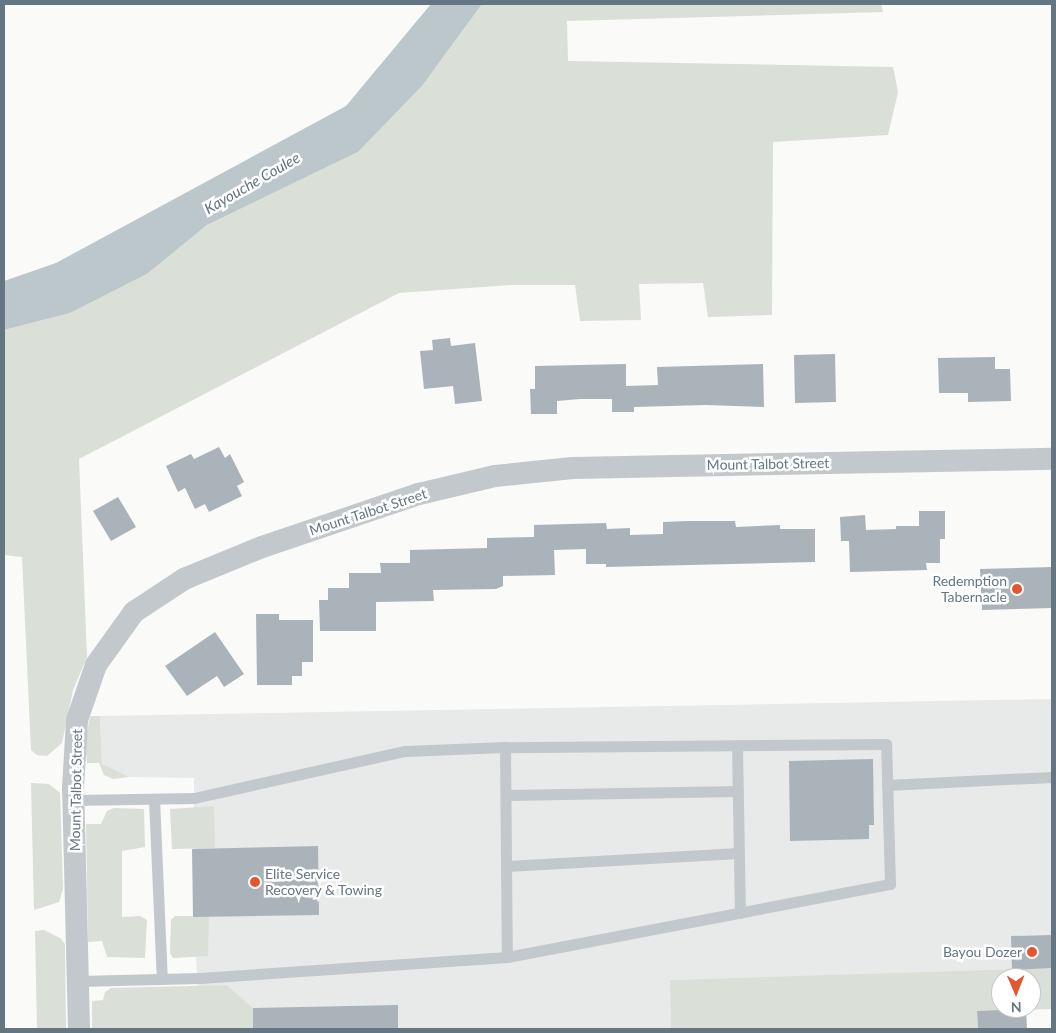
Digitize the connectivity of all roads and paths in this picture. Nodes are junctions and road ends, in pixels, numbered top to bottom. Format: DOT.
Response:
graph roads {
  1 [pos="1052,459"];
  2 [pos="737,745"];
  3 [pos="505,747"];
  4 [pos="1052,777"];
  5 [pos="887,785"];
  6 [pos="738,790"];
  7 [pos="506,795"];
  8 [pos="154,799"];
  9 [pos="74,800"];
  10 [pos="739,853"];
  11 [pos="506,866"];
  12 [pos="740,913"];
  13 [pos="507,957"];
  14 [pos="162,979"];
  15 [pos="78,981"];
  16 [pos="79,1029"];
  1 -- 9 [label="street, Mount Talbot Street"];
  2 -- 3 [label="lane"];
  2 -- 5 [label="lane"];
  2 -- 6 [label="lane"];
  3 -- 7 [label="lane"];
  3 -- 8 [label="lane"];
  4 -- 5 [label="lane"];
  5 -- 12 [label="lane"];
  6 -- 7 [label="lane"];
  6 -- 10 [label="lane"];
  7 -- 11 [label="lane"];
  8 -- 9 [label="lane"];
  8 -- 14 [label="lane"];
  9 -- 15 [label="street, Mount Talbot Street"];
  10 -- 11 [label="lane"];
  10 -- 12 [label="lane"];
  11 -- 13 [label="lane"];
  12 -- 13 [label="lane"];
  13 -- 14 [label="lane"];
  14 -- 15 [label="lane"];
  15 -- 16 [label="street, Mount Talbot Street"];
}
